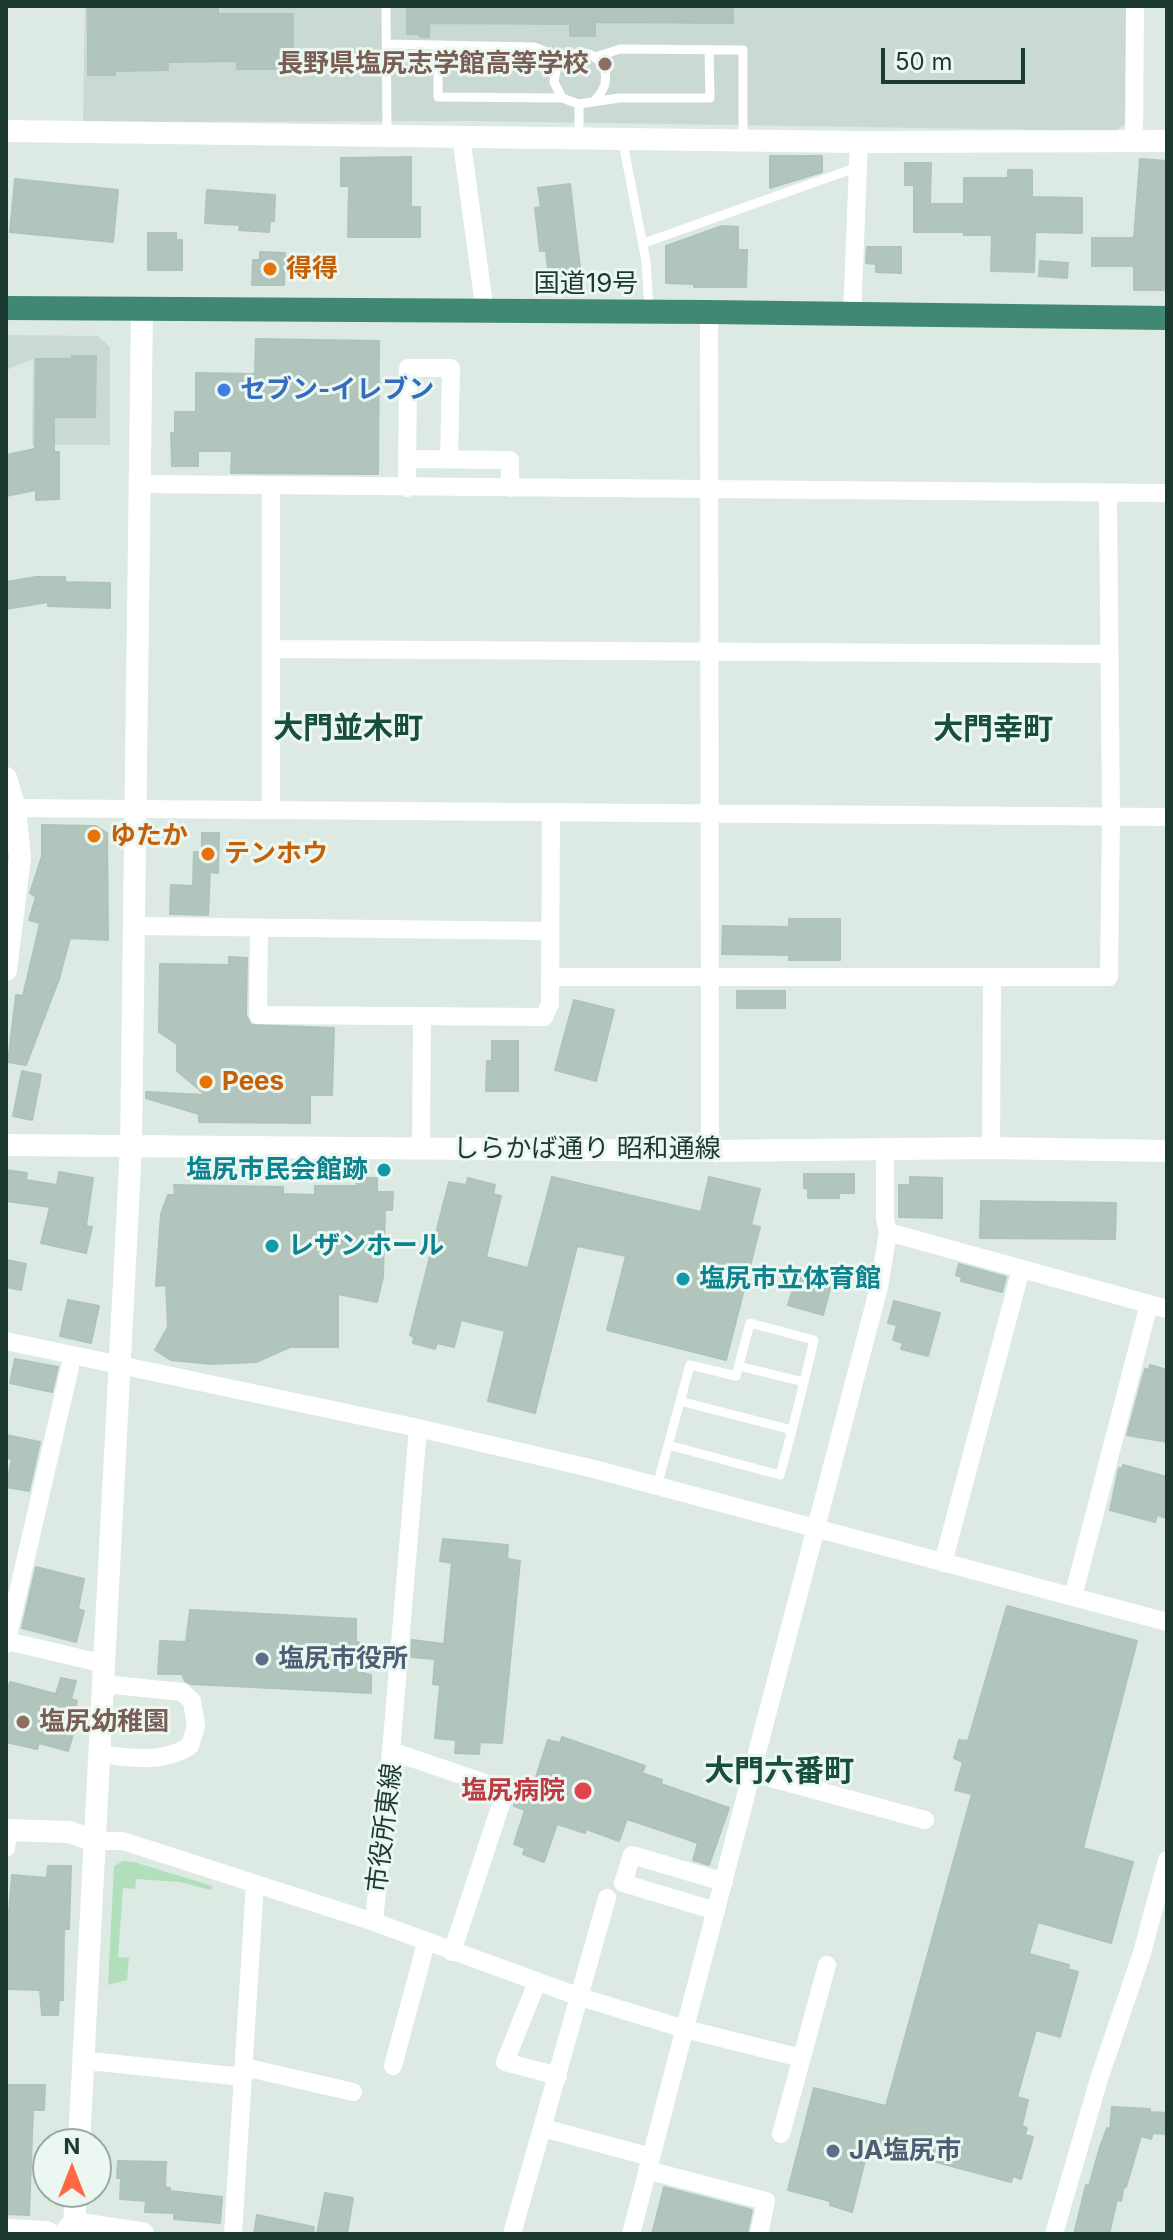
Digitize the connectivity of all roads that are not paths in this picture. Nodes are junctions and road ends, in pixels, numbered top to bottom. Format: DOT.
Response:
graph roads {
  1 [pos="386,6"];
  2 [pos="1135,6"];
  3 [pos="387,44"];
  4 [pos="438,45"];
  5 [pos="709,50"];
  6 [pos="596,57"];
  7 [pos="563,58"];
  8 [pos="562,98"];
  9 [pos="595,100"];
  10 [pos="579,104"];
  11 [pos="6,131"];
  12 [pos="387,134"];
  13 [pos="461,136"];
  14 [pos="579,136"];
  15 [pos="622,137"];
  16 [pos="743,139"];
  17 [pos="1134,141"];
  18 [pos="1167,141"];
  19 [pos="859,142"];
  20 [pos="858,167"];
  21 [pos="644,243"];
  22 [pos="6,308"];
  23 [pos="142,309"];
  24 [pos="485,312"];
  25 [pos="649,312"];
  26 [pos="709,312"];
  27 [pos="852,316"];
  28 [pos="1167,318"];
  29 [pos="408,459"];
  30 [pos="449,459"];
  31 [pos="139,484"];
  32 [pos="271,486"];
  33 [pos="407,488"];
  34 [pos="510,488"];
  35 [pos="709,490"];
  36 [pos="1167,493"];
  37 [pos="1108,494"];
  38 [pos="272,649"];
  39 [pos="710,650"];
  40 [pos="1109,654"];
  41 [pos="6,778"];
  42 [pos="11,808"];
  43 [pos="271,810"];
  44 [pos="136,811"];
  45 [pos="551,812"];
  46 [pos="710,813"];
  47 [pos="1111,817"];
  48 [pos="1167,817"];
  49 [pos="134,926"];
  50 [pos="259,927"];
  51 [pos="548,931"];
  52 [pos="6,970"];
  53 [pos="550,977"];
  54 [pos="709,977"];
  55 [pos="992,979"];
  56 [pos="422,1017"];
  57 [pos="6,1145"];
  58 [pos="131,1147"];
  59 [pos="885,1148"];
  60 [pos="991,1148"];
  61 [pos="421,1149"];
  62 [pos="710,1151"];
  63 [pos="1167,1151"];
  64 [pos="888,1232"];
  65 [pos="1021,1269"];
  66 [pos="1158,1306"];
  67 [pos="6,1341"];
  68 [pos="739,1366"];
  69 [pos="70,1367"];
  70 [pos="121,1367"];
  71 [pos="804,1382"];
  72 [pos="680,1401"];
  73 [pos="418,1428"];
  74 [pos="792,1430"];
  75 [pos="668,1445"];
  76 [pos="657,1486"];
  77 [pos="817,1529"];
  78 [pos="943,1563"];
  79 [pos="1073,1597"];
  80 [pos="1167,1622"];
  81 [pos="6,1643"];
  82 [pos="104,1674"];
  83 [pos="391,1751"];
  84 [pos="100,1754"];
  85 [pos="753,1773"];
  86 [pos="925,1820"];
  87 [pos="6,1830"];
  88 [pos="95,1841"];
  89 [pos="6,1844"];
  90 [pos="1167,1860"];
  91 [pos="724,1882"];
  92 [pos="255,1884"];
  93 [pos="607,1898"];
  94 [pos="716,1911"];
  95 [pos="374,1922"];
  96 [pos="426,1943"];
  97 [pos="452,1952"];
  98 [pos="827,1965"];
  99 [pos="537,1982"];
  100 [pos="580,1997"];
  101 [pos="685,2029"];
  102 [pos="801,2058"];
  103 [pos="83,2063"];
  104 [pos="393,2066"];
  105 [pos="243,2072"];
  106 [pos="558,2076"];
  107 [pos="353,2092"];
  108 [pos="80,2128"];
  109 [pos="543,2128"];
  110 [pos="781,2134"];
  111 [pos="649,2163"];
  112 [pos="71,2208"];
  113 [pos="6,2228"];
  114 [pos="64,2231"];
  115 [pos="142,2234"];
  116 [pos="233,2234"];
  117 [pos="512,2234"];
  118 [pos="631,2234"];
  119 [pos="759,2234"];
  120 [pos="1054,2234"];
  1 -- 3 [label="lane"];
  2 -- 17 [label="street"];
  3 -- 4 [label="lane"];
  3 -- 12 [label="lane"];
  4 -- 7 [label="lane"];
  4 -- 8 [label="lane"];
  5 -- 6 [label="lane"];
  5 -- 9 [label="lane"];
  5 -- 16 [label="lane"];
  6 -- 7 [label="lane"];
  6 -- 9 [label="lane"];
  7 -- 8 [label="lane"];
  8 -- 10 [label="lane"];
  9 -- 10 [label="lane"];
  10 -- 14 [label="lane"];
  11 -- 12 [label="street"];
  12 -- 13 [label="street"];
  13 -- 14 [label="street"];
  13 -- 24 [label="street"];
  14 -- 15 [label="street"];
  15 -- 16 [label="street"];
  15 -- 21 [label="lane"];
  16 -- 19 [label="street"];
  17 -- 18 [label="street"];
  17 -- 19 [label="street"];
  19 -- 20 [label="street"];
  20 -- 21 [label="lane"];
  20 -- 27 [label="street"];
  21 -- 25 [label="lane"];
  22 -- 23 [label="highway, 国道19号"];
  23 -- 24 [label="highway, 国道19号"];
  23 -- 31 [label="street"];
  24 -- 25 [label="highway, 国道19号"];
  25 -- 26 [label="highway, 国道19号"];
  26 -- 27 [label="highway, 国道19号"];
  26 -- 35 [label="street"];
  27 -- 28 [label="highway, 国道19号"];
  29 -- 30 [label="street"];
  29 -- 30 [label="street"];
  29 -- 33 [label="street"];
  30 -- 34 [label="street"];
  31 -- 32 [label="street"];
  31 -- 44 [label="street"];
  32 -- 33 [label="street"];
  32 -- 38 [label="street"];
  33 -- 34 [label="street"];
  34 -- 35 [label="street"];
  35 -- 37 [label="street"];
  35 -- 39 [label="street"];
  36 -- 37 [label="street"];
  37 -- 40 [label="street"];
  38 -- 39 [label="street"];
  38 -- 43 [label="street"];
  39 -- 40 [label="street"];
  39 -- 46 [label="street"];
  40 -- 47 [label="street"];
  41 -- 42 [label="street"];
  42 -- 44 [label="street"];
  42 -- 52 [label="street"];
  43 -- 44 [label="street"];
  43 -- 45 [label="street"];
  44 -- 49 [label="street"];
  45 -- 46 [label="street"];
  45 -- 51 [label="street"];
  46 -- 47 [label="street"];
  46 -- 54 [label="street"];
  47 -- 48 [label="street"];
  47 -- 55 [label="street"];
  49 -- 50 [label="street"];
  49 -- 58 [label="street"];
  50 -- 51 [label="street"];
  50 -- 56 [label="street"];
  51 -- 53 [label="street"];
  53 -- 54 [label="street"];
  53 -- 56 [label="street"];
  54 -- 55 [label="street"];
  54 -- 62 [label="street"];
  55 -- 60 [label="street"];
  56 -- 61 [label="street"];
  57 -- 58 [label="street, しらかば通り 昭和通線"];
  58 -- 61 [label="street, しらかば通り 昭和通線"];
  58 -- 70 [label="street"];
  59 -- 60 [label="street, しらかば通り 昭和通線"];
  59 -- 62 [label="street, しらかば通り 昭和通線"];
  59 -- 64 [label="street"];
  60 -- 63 [label="street, しらかば通り 昭和通線"];
  61 -- 62 [label="street, しらかば通り 昭和通線"];
  64 -- 65 [label="street"];
  64 -- 77 [label="street"];
  65 -- 66 [label="street"];
  65 -- 78 [label="street"];
  66 -- 79 [label="street"];
  67 -- 70 [label="street"];
  68 -- 71 [label="lane"];
  68 -- 71 [label="lane"];
  68 -- 72 [label="lane"];
  69 -- 81 [label="street"];
  70 -- 73 [label="street"];
  70 -- 82 [label="street"];
  71 -- 74 [label="lane"];
  72 -- 74 [label="lane"];
  72 -- 75 [label="lane"];
  73 -- 76 [label="street"];
  73 -- 83 [label="street"];
  74 -- 75 [label="lane"];
  75 -- 76 [label="lane"];
  76 -- 77 [label="street"];
  77 -- 78 [label="street"];
  77 -- 85 [label="street"];
  78 -- 79 [label="street"];
  79 -- 80 [label="street"];
  81 -- 82 [label="street"];
  82 -- 84 [label="street"];
  82 -- 84 [label="street"];
  83 -- 95 [label="street, 市役所東線"];
  83 -- 97 [label="street, 市役所東線"];
  84 -- 88 [label="street"];
  85 -- 86 [label="street"];
  85 -- 91 [label="street"];
  87 -- 88 [label="street"];
  88 -- 89 [label="street"];
  88 -- 92 [label="street"];
  88 -- 103 [label="street"];
  90 -- 120 [label="street"];
  91 -- 94 [label="street"];
  91 -- 94 [label="street"];
  92 -- 95 [label="street"];
  92 -- 105 [label="street"];
  93 -- 100 [label="street"];
  94 -- 101 [label="street"];
  95 -- 96 [label="street"];
  96 -- 97 [label="street"];
  96 -- 104 [label="street"];
  97 -- 99 [label="street"];
  98 -- 102 [label="street"];
  99 -- 100 [label="street"];
  99 -- 106 [label="street"];
  100 -- 101 [label="street"];
  100 -- 106 [label="street"];
  101 -- 102 [label="street"];
  101 -- 111 [label="street"];
  102 -- 110 [label="street"];
  103 -- 105 [label="street"];
  103 -- 108 [label="street"];
  105 -- 107 [label="street"];
  105 -- 116 [label="street"];
  106 -- 109 [label="street"];
  109 -- 111 [label="street"];
  109 -- 117 [label="street"];
  111 -- 118 [label="street"];
  111 -- 119 [label="street"];
  112 -- 114 [label="street"];
  113 -- 114 [label="street"];
  114 -- 115 [label="main road"];
}
